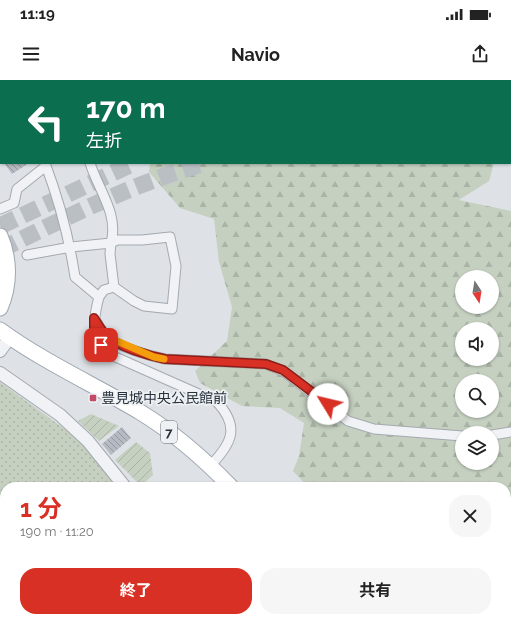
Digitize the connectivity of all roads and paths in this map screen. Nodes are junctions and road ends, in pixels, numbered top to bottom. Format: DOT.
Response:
graph roads {
  1 [pos="90,164"];
  2 [pos="45,165"];
  3 [pos="0,209"];
  4 [pos="0,236"];
  5 [pos="111,243"];
  6 [pos="71,247"];
  7 [pos="27,255"];
  8 [pos="114,287"];
  9 [pos="99,297"];
  10 [pos="0,308"];
  11 [pos="94,318"];
  12 [pos="5,334"];
  13 [pos="0,351"];
  14 [pos="0,373"];
  15 [pos="511,432"];
  16 [pos="499,434"];
  17 [pos="455,435"];
  18 [pos="211,465"];
  19 [pos="121,482"];
  20 [pos="227,482"];
  1 -- 5 [label="street"];
  2 -- 3 [label="street"];
  2 -- 6 [label="street"];
  4 -- 10 [label="main road"];
  5 -- 6 [label="street"];
  5 -- 8 [label="street"];
  5 -- 8 [label="street"];
  6 -- 7 [label="street"];
  6 -- 9 [label="street"];
  8 -- 9 [label="street"];
  9 -- 11 [label="street"];
  11 -- 17 [label="street"];
  11 -- 18 [label="street"];
  12 -- 13 [label="street"];
  12 -- 18 [label="main road, 7"];
  14 -- 19 [label="street"];
  15 -- 16 [label="street"];
  18 -- 20 [label="main road, 7"];
}
